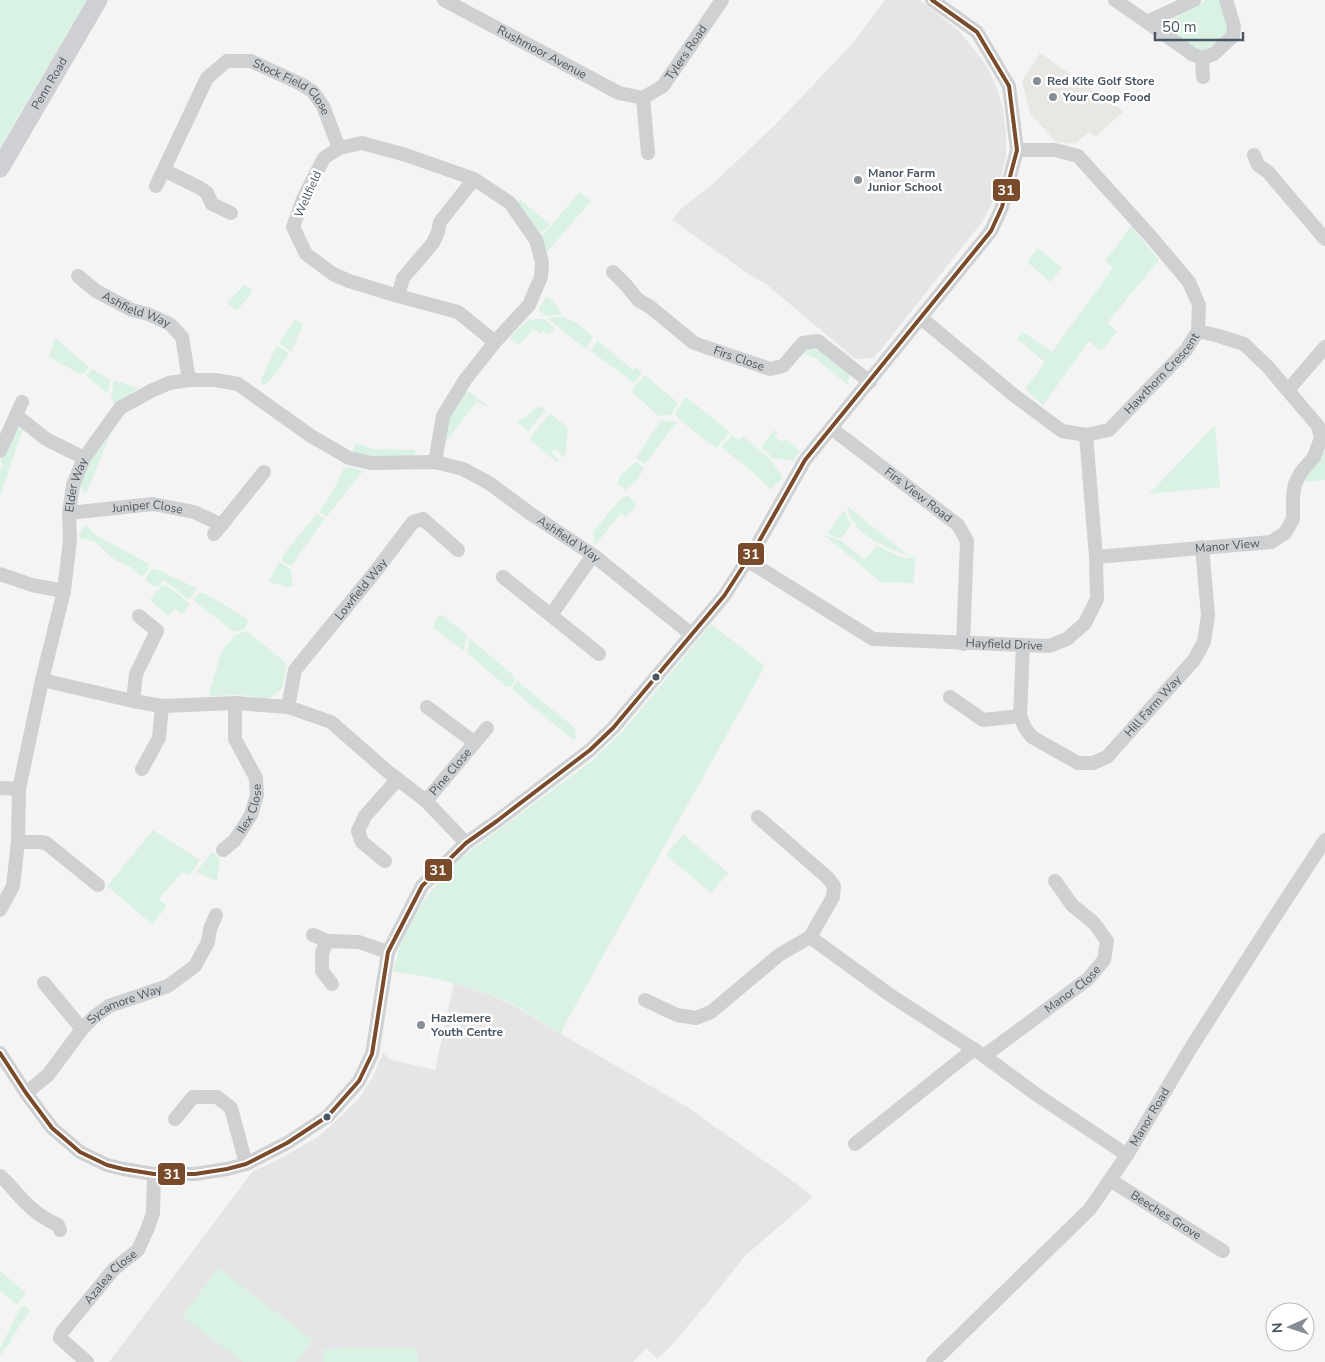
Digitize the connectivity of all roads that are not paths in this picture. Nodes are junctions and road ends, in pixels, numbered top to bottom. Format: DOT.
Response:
graph roads {
  1 [pos="98,0"];
  2 [pos="444,0"];
  3 [pos="722,0"];
  4 [pos="932,0"];
  5 [pos="1115,0"];
  6 [pos="1194,0"];
  7 [pos="1226,0"];
  8 [pos="1147,22"];
  9 [pos="1202,58"];
  10 [pos="1203,77"];
  11 [pos="643,98"];
  12 [pos="339,148"];
  13 [pos="1017,150"];
  14 [pos="648,153"];
  15 [pos="1254,155"];
  16 [pos="0,168"];
  17 [pos="164,170"];
  18 [pos="474,179"];
  19 [pos="156,186"];
  20 [pos="231,213"];
  21 [pos="1325,239"];
  22 [pos="613,272"];
  23 [pos="78,276"];
  24 [pos="398,296"];
  25 [pos="921,318"];
  26 [pos="1198,331"];
  27 [pos="495,342"];
  28 [pos="1325,347"];
  29 [pos="189,380"];
  30 [pos="870,382"];
  31 [pos="1288,390"];
  32 [pos="22,402"];
  33 [pos="17,416"];
  34 [pos="831,428"];
  35 [pos="1086,435"];
  36 [pos="1323,439"];
  37 [pos="0,451"];
  38 [pos="84,458"];
  39 [pos="436,462"];
  40 [pos="264,472"];
  41 [pos="69,514"];
  42 [pos="1202,547"];
  43 [pos="458,550"];
  44 [pos="593,555"];
  45 [pos="1096,557"];
  46 [pos="747,560"];
  47 [pos="0,574"];
  48 [pos="504,577"];
  49 [pos="64,591"];
  50 [pos="551,615"];
  51 [pos="139,616"];
  52 [pos="692,634"];
  53 [pos="963,644"];
  54 [pos="1022,646"];
  55 [pos="599,654"];
  56 [pos="42,680"];
  57 [pos="950,697"];
  58 [pos="133,701"];
  59 [pos="234,703"];
  60 [pos="162,706"];
  61 [pos="288,707"];
  62 [pos="427,707"];
  63 [pos="1020,716"];
  64 [pos="487,728"];
  65 [pos="474,742"];
  66 [pos="142,769"];
  67 [pos="398,778"];
  68 [pos="0,788"];
  69 [pos="19,789"];
  70 [pos="426,801"];
  71 [pos="758,817"];
  72 [pos="1325,840"];
  73 [pos="18,842"];
  74 [pos="466,843"];
  75 [pos="223,850"];
  76 [pos="385,861"];
  77 [pos="1055,881"];
  78 [pos="98,885"];
  79 [pos="0,910"];
  80 [pos="216,915"];
  81 [pos="313,935"];
  82 [pos="810,936"];
  83 [pos="327,941"];
  84 [pos="388,952"];
  85 [pos="44,983"];
  86 [pos="332,984"];
  87 [pos="645,1000"];
  88 [pos="82,1030"];
  89 [pos="0,1053"];
  90 [pos="979,1053"];
  91 [pos="26,1093"];
  92 [pos="175,1119"];
  93 [pos="855,1144"];
  94 [pos="1127,1155"];
  95 [pos="246,1164"];
  96 [pos="154,1174"];
  97 [pos="0,1176"];
  98 [pos="1110,1180"];
  99 [pos="60,1230"];
  100 [pos="1223,1251"];
  101 [pos="87,1362"];
  102 [pos="933,1362"];
  1 -- 16 [label="main road, Penn Road"];
  2 -- 11 [label="street, Rushmoor Avenue"];
  3 -- 11 [label="street, Tylers Road"];
  4 -- 13 [label="street"];
  5 -- 8 [label="street"];
  6 -- 8 [label="street"];
  7 -- 9 [label="street"];
  8 -- 9 [label="street"];
  9 -- 10 [label="street"];
  11 -- 14 [label="street"];
  12 -- 17 [label="street, Stock Field Close"];
  12 -- 18 [label="street"];
  12 -- 24 [label="street, Wellfield"];
  13 -- 25 [label="street"];
  13 -- 26 [label="street, Hawthorn Crescent"];
  15 -- 21 [label="street"];
  17 -- 19 [label="street, Stock Field Close"];
  17 -- 20 [label="street"];
  18 -- 24 [label="street"];
  18 -- 27 [label="street"];
  22 -- 30 [label="street, Firs Close"];
  23 -- 29 [label="street, Ashfield Way"];
  24 -- 27 [label="street, Wellfield"];
  25 -- 30 [label="street"];
  25 -- 35 [label="street, Hawthorn Crescent"];
  26 -- 31 [label="street, Manor View"];
  26 -- 35 [label="street, Hawthorn Crescent"];
  27 -- 39 [label="street"];
  28 -- 31 [label="street"];
  29 -- 38 [label="street, Elder Way"];
  29 -- 39 [label="street, Elder Way"];
  30 -- 34 [label="street"];
  31 -- 36 [label="street, Manor View"];
  32 -- 33 [label="street"];
  33 -- 37 [label="street"];
  33 -- 38 [label="street"];
  34 -- 46 [label="street"];
  34 -- 53 [label="street, Firs View Road"];
  35 -- 45 [label="street, Hayfield Drive"];
  36 -- 42 [label="street, Manor View"];
  38 -- 41 [label="street, Elder Way"];
  39 -- 44 [label="street, Ashfield Way"];
  40 -- 41 [label="street, Juniper Close"];
  41 -- 49 [label="street, Elder Way"];
  42 -- 45 [label="street, Manor View"];
  42 -- 63 [label="street, Hill Farm Way"];
  43 -- 61 [label="street, Lowfield Way"];
  44 -- 50 [label="street"];
  44 -- 52 [label="street, Ashfield Way"];
  45 -- 54 [label="street, Hayfield Drive"];
  46 -- 52 [label="street"];
  46 -- 53 [label="street, Hayfield Drive"];
  47 -- 49 [label="street"];
  48 -- 50 [label="street"];
  49 -- 56 [label="street, Elder Way"];
  50 -- 55 [label="street"];
  51 -- 58 [label="street"];
  52 -- 74 [label="street"];
  53 -- 54 [label="street, Hayfield Drive"];
  54 -- 63 [label="street"];
  56 -- 58 [label="street"];
  56 -- 69 [label="street, Elder Way"];
  57 -- 63 [label="street"];
  58 -- 60 [label="street"];
  59 -- 60 [label="street"];
  59 -- 61 [label="street"];
  59 -- 75 [label="street, Ilex Close"];
  60 -- 66 [label="street"];
  61 -- 67 [label="street"];
  62 -- 65 [label="street, Pine Close"];
  64 -- 65 [label="street, Pine Close"];
  65 -- 70 [label="street, Pine Close"];
  67 -- 70 [label="street"];
  67 -- 76 [label="street"];
  68 -- 69 [label="street"];
  69 -- 73 [label="street, Elder Way"];
  70 -- 74 [label="street"];
  71 -- 82 [label="street"];
  72 -- 94 [label="street, Manor Road"];
  73 -- 78 [label="street"];
  73 -- 79 [label="street, Elder Way"];
  74 -- 84 [label="street"];
  77 -- 90 [label="street, Manor Close"];
  80 -- 88 [label="street, Sycamore Way"];
  81 -- 83 [label="street"];
  82 -- 87 [label="street"];
  82 -- 90 [label="street"];
  83 -- 84 [label="street"];
  83 -- 86 [label="street"];
  84 -- 95 [label="street"];
  85 -- 88 [label="street"];
  88 -- 91 [label="street, Sycamore Way"];
  89 -- 91 [label="street"];
  90 -- 93 [label="street, Manor Close"];
  90 -- 94 [label="street"];
  91 -- 96 [label="street"];
  92 -- 95 [label="street"];
  94 -- 98 [label="street, Manor Road"];
  95 -- 96 [label="street"];
  96 -- 101 [label="street, Azalea Close"];
  97 -- 99 [label="street"];
  98 -- 100 [label="street, Beeches Grove"];
  98 -- 102 [label="street, Manor Road"];
}
